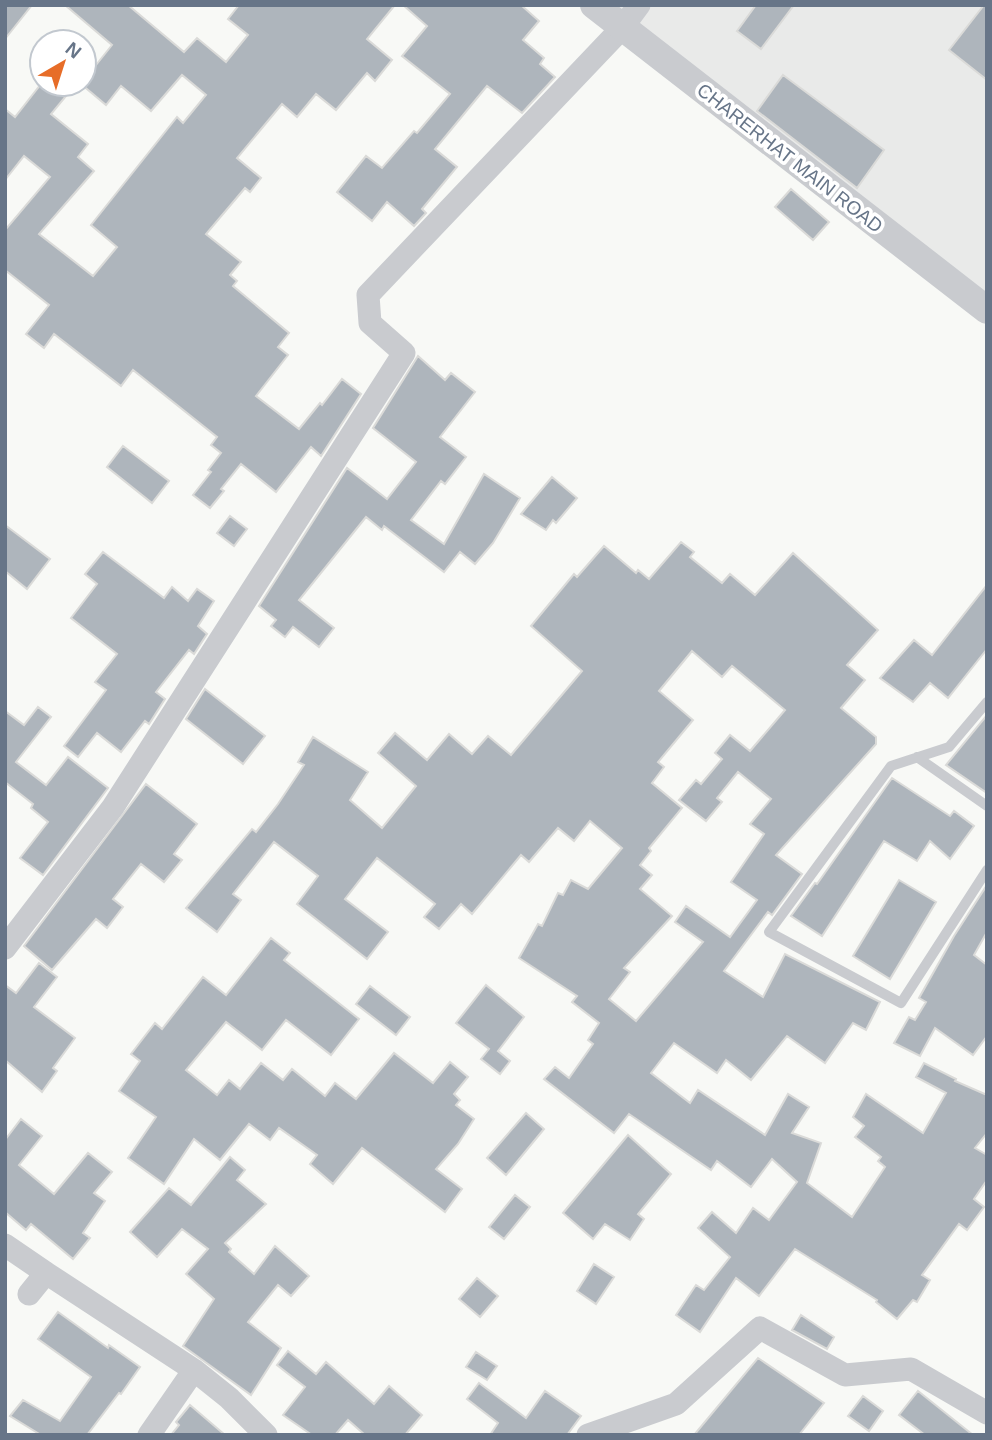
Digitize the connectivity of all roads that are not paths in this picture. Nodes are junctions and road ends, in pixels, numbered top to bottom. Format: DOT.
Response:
graph roads {
  1 [pos="594,5"];
  2 [pos="639,5"];
  3 [pos="622,29"];
  4 [pos="987,310"];
  5 [pos="987,702"];
  6 [pos="917,757"];
  7 [pos="987,806"];
  8 [pos="987,870"];
  9 [pos="5,948"];
  10 [pos="5,1245"];
  11 [pos="46,1273"];
  12 [pos="29,1294"];
  13 [pos="194,1370"];
  14 [pos="987,1413"];
  15 [pos="149,1435"];
  16 [pos="266,1435"];
  17 [pos="588,1435"];
  1 -- 3 [label="street, CHARERHAT MAIN ROAD"];
  2 -- 3 [label="street"];
  3 -- 4 [label="street, CHARERHAT MAIN ROAD"];
  3 -- 9 [label="street"];
  5 -- 6 [label="lane"];
  6 -- 7 [label="lane"];
  6 -- 8 [label="lane"];
  10 -- 11 [label="street"];
  11 -- 12 [label="street"];
  11 -- 13 [label="street"];
  13 -- 15 [label="street"];
  13 -- 16 [label="street"];
  14 -- 17 [label="street"];
}
